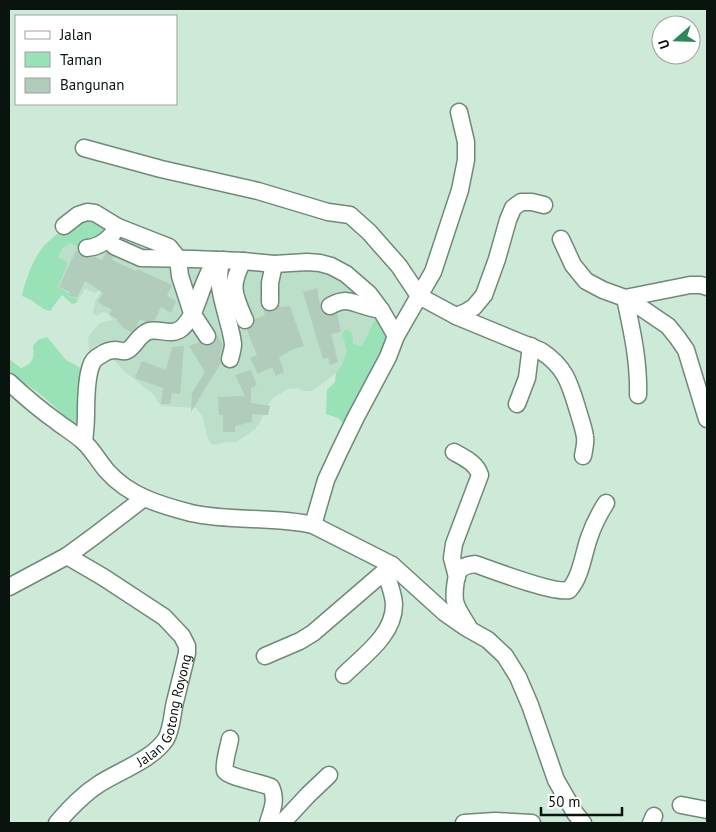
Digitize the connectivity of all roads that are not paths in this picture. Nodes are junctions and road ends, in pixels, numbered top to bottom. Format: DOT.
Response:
graph roads {
  1 [pos="459,112"];
  2 [pos="84,148"];
  3 [pos="544,205"];
  4 [pos="64,226"];
  5 [pos="118,227"];
  6 [pos="560,239"];
  7 [pos="114,246"];
  8 [pos="86,248"];
  9 [pos="178,258"];
  10 [pos="219,260"];
  11 [pos="243,261"];
  12 [pos="274,264"];
  13 [pos="707,287"];
  14 [pos="419,296"];
  15 [pos="625,298"];
  16 [pos="270,302"];
  17 [pos="330,306"];
  18 [pos="381,310"];
  19 [pos="192,313"];
  20 [pos="456,316"];
  21 [pos="244,320"];
  22 [pos="207,336"];
  23 [pos="396,336"];
  24 [pos="531,346"];
  25 [pos="230,359"];
  26 [pos="9,382"];
  27 [pos="638,395"];
  28 [pos="517,404"];
  29 [pos="707,419"];
  30 [pos="84,442"];
  31 [pos="454,452"];
  32 [pos="583,456"];
  33 [pos="144,498"];
  34 [pos="606,503"];
  35 [pos="313,525"];
  36 [pos="67,556"];
  37 [pos="389,568"];
  38 [pos="457,577"];
  39 [pos="9,587"];
  40 [pos="471,630"];
  41 [pos="265,656"];
  42 [pos="344,676"];
  43 [pos="230,739"];
  44 [pos="329,775"];
  45 [pos="681,805"];
  46 [pos="707,810"];
  47 [pos="57,823"];
  48 [pos="268,823"];
  49 [pos="282,823"];
  50 [pos="464,823"];
  51 [pos="532,823"];
  52 [pos="583,823"];
  1 -- 14 [label="street"];
  2 -- 14 [label="street"];
  3 -- 20 [label="street"];
  4 -- 5 [label="street"];
  5 -- 8 [label="street"];
  5 -- 9 [label="street"];
  6 -- 15 [label="street"];
  7 -- 9 [label="street"];
  9 -- 10 [label="street"];
  9 -- 19 [label="street"];
  10 -- 11 [label="street"];
  10 -- 19 [label="street"];
  10 -- 25 [label="street"];
  11 -- 12 [label="street"];
  11 -- 21 [label="street"];
  12 -- 16 [label="street"];
  12 -- 18 [label="street"];
  13 -- 15 [label="street"];
  14 -- 20 [label="street"];
  14 -- 23 [label="street"];
  15 -- 27 [label="street"];
  15 -- 29 [label="street"];
  17 -- 18 [label="street"];
  18 -- 23 [label="street"];
  19 -- 22 [label="street"];
  19 -- 30 [label="street"];
  20 -- 24 [label="street"];
  23 -- 35 [label="street"];
  24 -- 28 [label="street"];
  24 -- 32 [label="street"];
  26 -- 30 [label="street"];
  30 -- 33 [label="street"];
  31 -- 38 [label="street"];
  33 -- 35 [label="street"];
  33 -- 36 [label="street"];
  34 -- 38 [label="street"];
  35 -- 37 [label="street"];
  36 -- 39 [label="street"];
  36 -- 47 [label="street, Jalan Gotong Royong"];
  37 -- 40 [label="street"];
  37 -- 41 [label="street"];
  37 -- 42 [label="street"];
  38 -- 40 [label="street"];
  40 -- 52 [label="street"];
  43 -- 48 [label="street"];
  44 -- 49 [label="street"];
  45 -- 46 [label="street"];
  50 -- 51 [label="street"];
}
